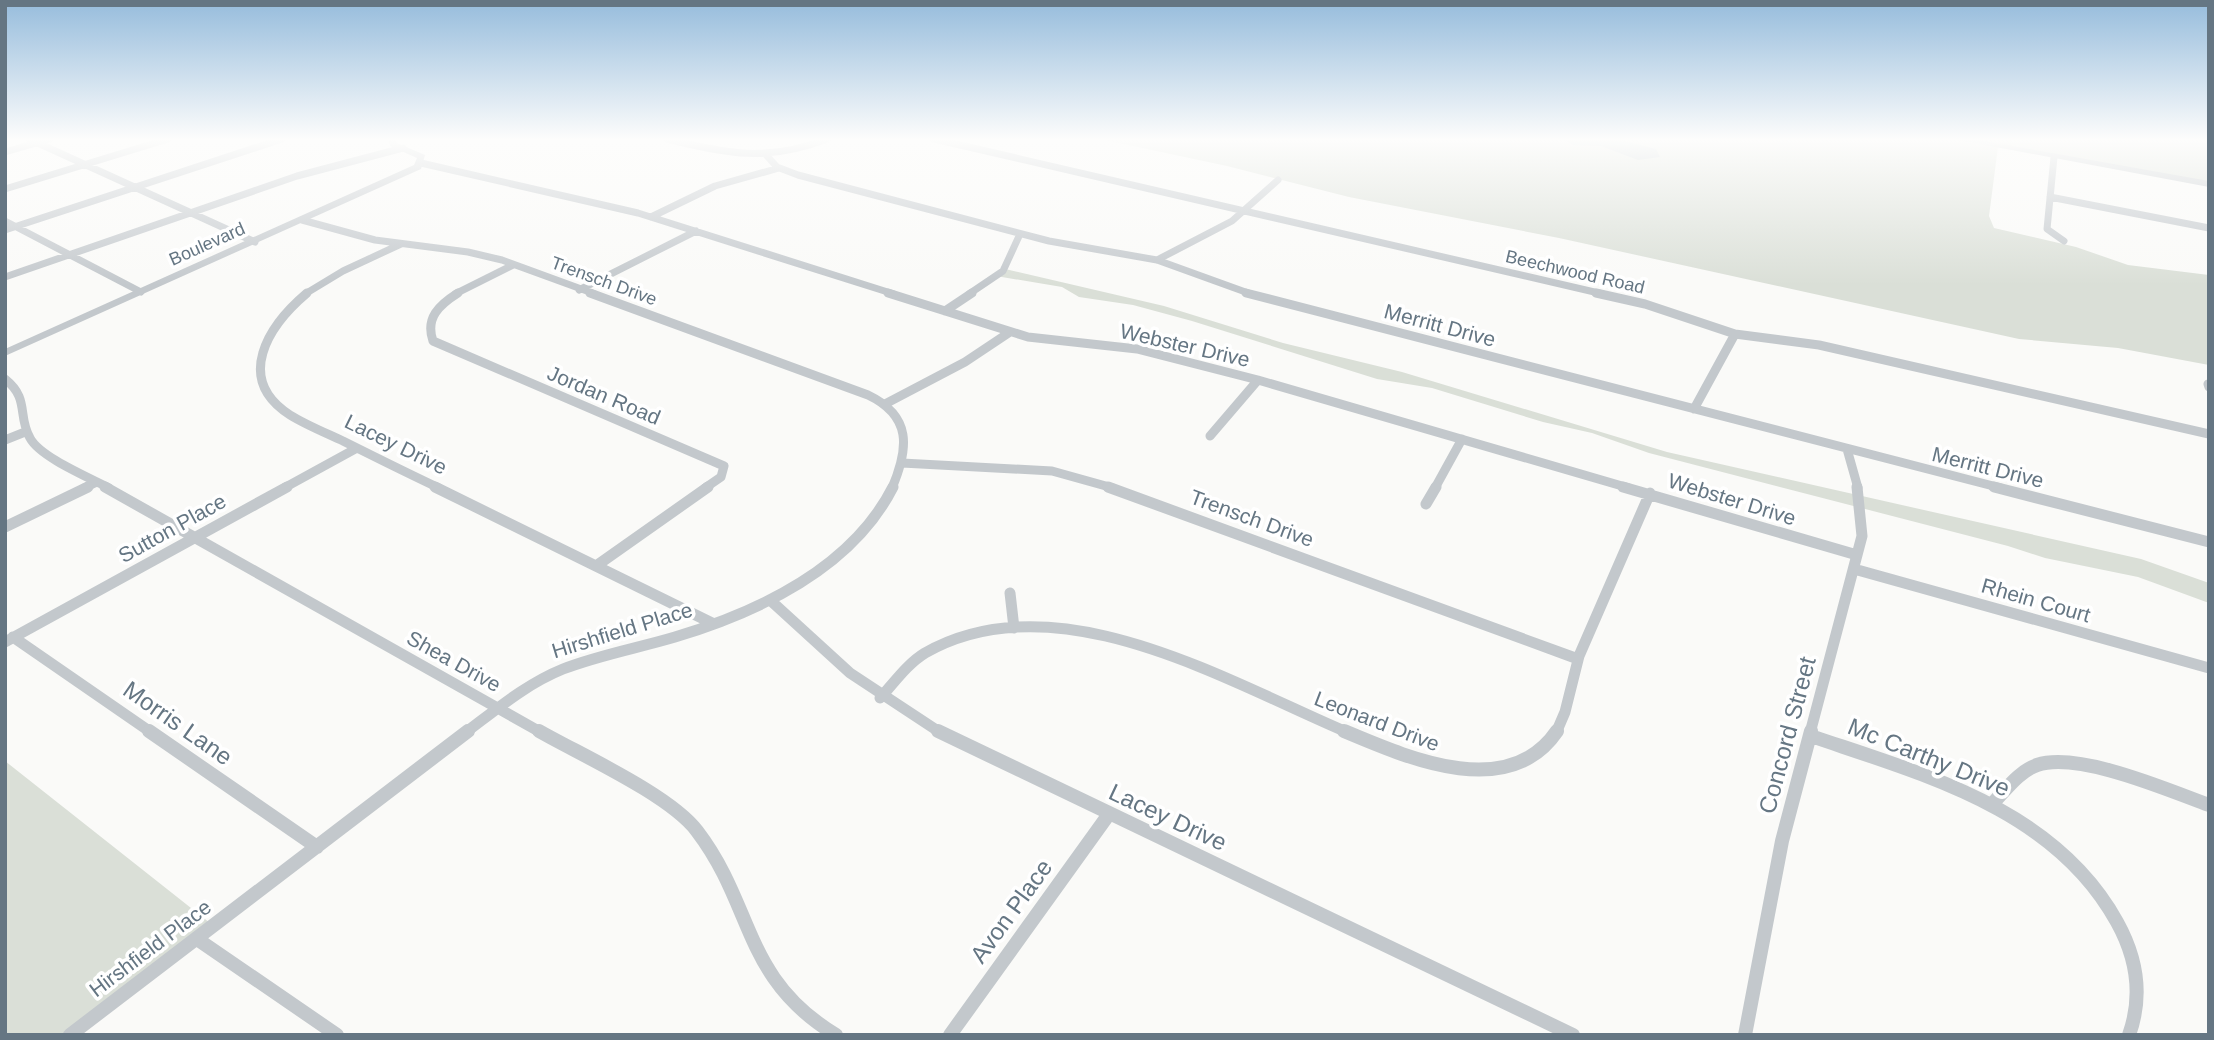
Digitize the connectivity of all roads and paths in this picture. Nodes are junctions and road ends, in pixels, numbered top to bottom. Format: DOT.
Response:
graph roads {
  1 [pos="135,188"];
  2 [pos="263,188"];
  3 [pos="374,188"];
  4 [pos="525,188"];
  5 [pos="712,188"];
  6 [pos="850,188"];
  7 [pos="1143,188"];
  8 [pos="1270,188"];
  9 [pos="2051,188"];
  10 [pos="2050,197"];
  11 [pos="1244,211"];
  12 [pos="190,212"];
  13 [pos="651,217"];
  14 [pos="302,220"];
  15 [pos="5,221"];
  16 [pos="16,226"];
  17 [pos="2209,228"];
  18 [pos="5,230"];
  19 [pos="696,231"];
  20 [pos="1020,234"];
  21 [pos="2064,241"];
  22 [pos="255,242"];
  23 [pos="401,244"];
  24 [pos="69,254"];
  25 [pos="1157,260"];
  26 [pos="513,265"];
  27 [pos="5,277"];
  28 [pos="579,290"];
  29 [pos="141,292"];
  30 [pos="945,311"];
  31 [pos="1010,332"];
  32 [pos="1735,334"];
  33 [pos="5,353"];
  34 [pos="5,379"];
  35 [pos="1258,380"];
  36 [pos="885,404"];
  37 [pos="1694,409"];
  38 [pos="25,432"];
  39 [pos="2209,434"];
  40 [pos="1210,436"];
  41 [pos="1462,439"];
  42 [pos="5,440"];
  43 [pos="357,448"];
  44 [pos="1847,449"];
  45 [pos="902,463"];
  46 [pos="97,482"];
  47 [pos="1650,493"];
  48 [pos="1426,504"];
  49 [pos="5,527"];
  50 [pos="195,538"];
  51 [pos="2209,542"];
  52 [pos="1855,562"];
  53 [pos="596,566"];
  54 [pos="1010,593"];
  55 [pos="769,600"];
  56 [pos="714,624"];
  57 [pos="1014,628"];
  58 [pos="9,639"];
  59 [pos="1578,659"];
  60 [pos="2209,668"];
  61 [pos="880,698"];
  62 [pos="497,708"];
  63 [pos="1811,736"];
  64 [pos="1992,804"];
  65 [pos="2209,805"];
  66 [pos="1109,814"];
  67 [pos="317,847"];
  68 [pos="197,939"];
  69 [pos="71,1035"];
  70 [pos="337,1035"];
  71 [pos="836,1035"];
  72 [pos="950,1035"];
  73 [pos="1573,1035"];
  74 [pos="1745,1035"];
  75 [pos="2129,1035"];
  1 -- 12 [label="street"];
  1 -- 16 [label="street"];
  2 -- 12 [label="street"];
  3 -- 14 [label="street, Boulevard"];
  4 -- 13 [label="street, Webster Drive"];
  5 -- 13 [label="street"];
  6 -- 20 [label="street, Merritt Drive"];
  7 -- 11 [label="street, Beechwood Road"];
  8 -- 11 [label="street"];
  9 -- 10 [label="street"];
  10 -- 17 [label="street"];
  10 -- 21 [label="street"];
  11 -- 25 [label="street"];
  11 -- 32 [label="street, Beechwood Road"];
  12 -- 22 [label="street"];
  12 -- 24 [label="street"];
  13 -- 19 [label="street, Webster Drive"];
  14 -- 22 [label="street, Boulevard"];
  14 -- 23 [label="street, Trensch Drive"];
  15 -- 16 [label="street"];
  16 -- 18 [label="street"];
  16 -- 24 [label="street"];
  19 -- 28 [label="street"];
  19 -- 30 [label="street, Webster Drive"];
  20 -- 25 [label="street, Merritt Drive"];
  20 -- 30 [label="street"];
  22 -- 29 [label="street, Boulevard"];
  23 -- 26 [label="street, Trensch Drive"];
  23 -- 43 [label="street, Lacey Drive"];
  24 -- 27 [label="street"];
  24 -- 29 [label="street"];
  25 -- 37 [label="street, Merritt Drive"];
  26 -- 28 [label="street, Trensch Drive"];
  26 -- 53 [label="street, Jordan Road"];
  28 -- 36 [label="street, Trensch Drive"];
  29 -- 33 [label="street, Boulevard"];
  30 -- 31 [label="street, Webster Drive"];
  31 -- 35 [label="street, Webster Drive"];
  31 -- 36 [label="street"];
  32 -- 37 [label="street"];
  32 -- 39 [label="street, Beechwood Road"];
  34 -- 38 [label="street"];
  35 -- 40 [label="street"];
  35 -- 41 [label="street, Webster Drive"];
  36 -- 45 [label="street, Hirshfield Place"];
  37 -- 44 [label="street, Merritt Drive"];
  38 -- 42 [label="street"];
  38 -- 46 [label="street, Shea Drive"];
  41 -- 47 [label="street, Webster Drive"];
  41 -- 48 [label="street"];
  43 -- 50 [label="street, Sutton Place"];
  43 -- 53 [label="street, Lacey Drive"];
  44 -- 51 [label="street, Merritt Drive"];
  44 -- 52 [label="street, Concord Street"];
  45 -- 55 [label="street, Hirshfield Place"];
  45 -- 59 [label="street, Trensch Drive"];
  46 -- 49 [label="street"];
  46 -- 50 [label="street, Shea Drive"];
  47 -- 52 [label="street, Webster Drive"];
  47 -- 59 [label="street, Leonard Drive"];
  50 -- 58 [label="street, Sutton Place"];
  50 -- 62 [label="street, Shea Drive"];
  52 -- 60 [label="street, Rhein Court"];
  52 -- 63 [label="street, Concord Street"];
  53 -- 56 [label="street, Lacey Drive"];
  54 -- 57 [label="street"];
  55 -- 56 [label="street, Hirshfield Place"];
  55 -- 61 [label="street, Lacey Drive"];
  56 -- 62 [label="street, Hirshfield Place"];
  57 -- 59 [label="street, Leonard Drive"];
  57 -- 61 [label="street, Leonard Drive"];
  58 -- 67 [label="street, Morris Lane"];
  61 -- 66 [label="street, Lacey Drive"];
  62 -- 67 [label="street, Hirshfield Place"];
  62 -- 71 [label="street, Shea Drive"];
  63 -- 64 [label="street, Mc Carthy Drive"];
  63 -- 74 [label="street, Concord Street"];
  64 -- 65 [label="street"];
  64 -- 75 [label="street, Mc Carthy Drive"];
  66 -- 72 [label="street, Avon Place"];
  66 -- 73 [label="street, Lacey Drive"];
  67 -- 68 [label="street, Hirshfield Place"];
  68 -- 69 [label="street, Hirshfield Place"];
  68 -- 70 [label="street"];
}
